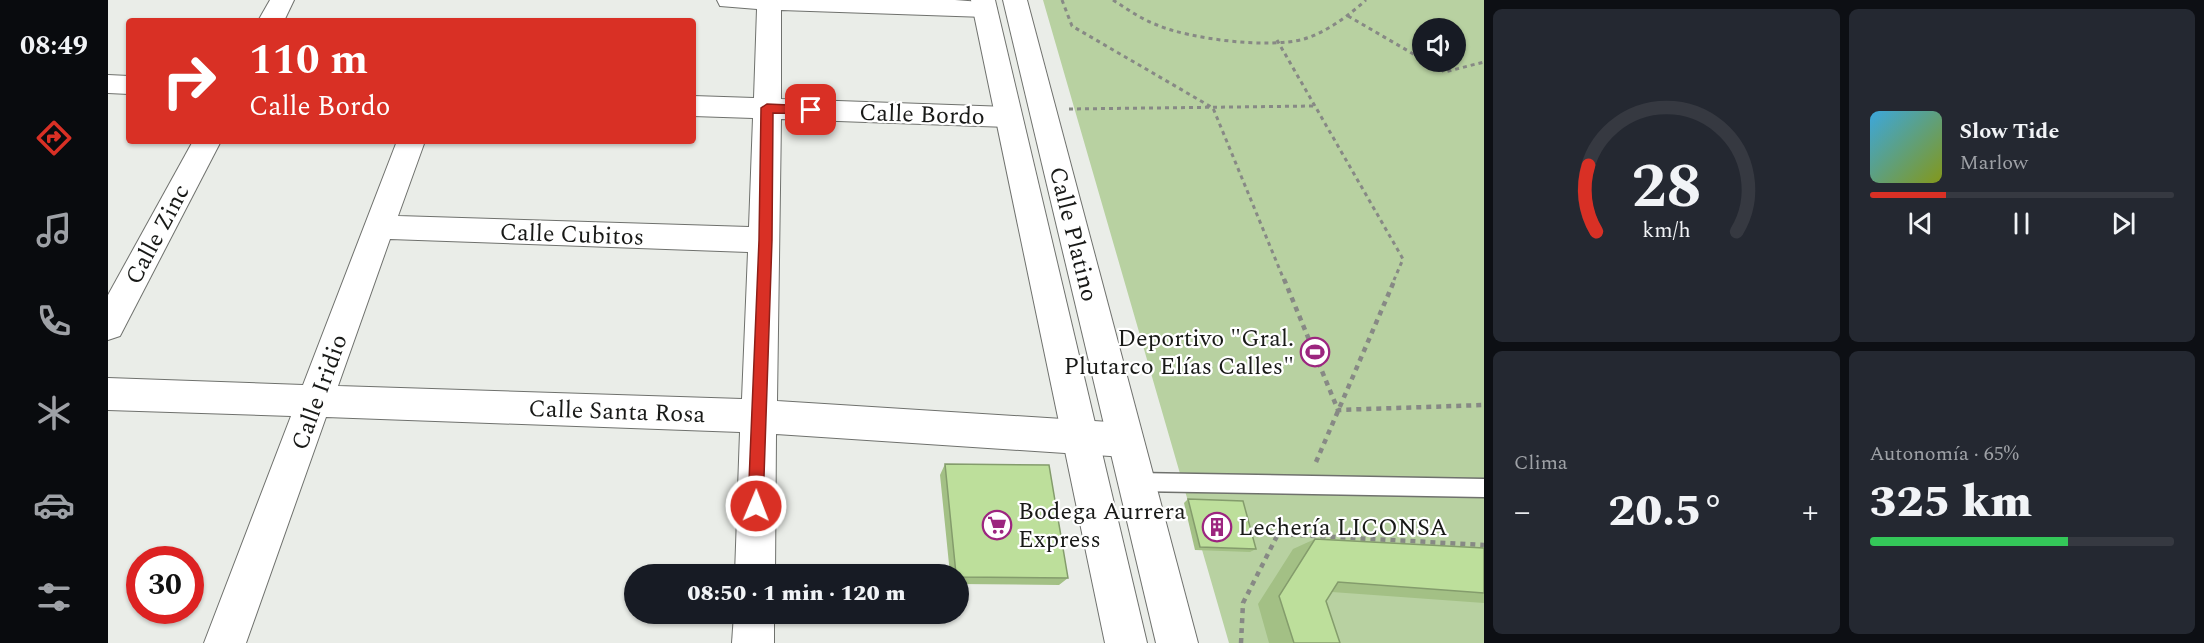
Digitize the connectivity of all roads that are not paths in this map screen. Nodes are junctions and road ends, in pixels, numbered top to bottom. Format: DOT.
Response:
graph roads {
  1 [pos="282,0"];
  2 [pos="729,0"];
  3 [pos="769,1"];
  4 [pos="994,3"];
  5 [pos="273,18"];
  6 [pos="108,84"];
  7 [pos="126,85"];
  8 [pos="696,106"];
  9 [pos="767,108"];
  10 [pos="1008,117"];
  11 [pos="205,144"];
  12 [pos="410,144"];
  13 [pos="380,227"];
  14 [pos="765,240"];
  15 [pos="108,326"];
  16 [pos="108,394"];
  17 [pos="316,400"];
  18 [pos="757,416"];
  19 [pos="1081,438"];
  20 [pos="1125,440"];
  21 [pos="1136,482"];
  22 [pos="1484,488"];
  23 [pos="754,564"];
  24 [pos="754,624"];
  25 [pos="225,643"];
  26 [pos="753,643"];
  27 [pos="1126,643"];
  28 [pos="1177,643"];
  1 -- 5 [label="street"];
  2 -- 3 [label="street"];
  3 -- 4 [label="street"];
  3 -- 9 [label="street"];
  4 -- 10 [label="street, Calle Platino"];
  4 -- 20 [label="street, Calle Platino"];
  6 -- 7 [label="street"];
  8 -- 9 [label="street, Calle Bordo"];
  9 -- 10 [label="street, Calle Bordo"];
  9 -- 14 [label="street"];
  10 -- 19 [label="street, Calle Platino"];
  11 -- 15 [label="street, Calle Zinc"];
  12 -- 13 [label="street, Calle Iridio"];
  13 -- 14 [label="street, Calle Cubitos"];
  13 -- 17 [label="street, Calle Iridio"];
  14 -- 18 [label="street"];
  16 -- 17 [label="street, Calle Santa Rosa"];
  17 -- 18 [label="street, Calle Santa Rosa"];
  17 -- 25 [label="street, Calle Iridio"];
  18 -- 19 [label="street, Calle Santa Rosa"];
  18 -- 23 [label="street"];
  19 -- 20 [label="street, Calle Santa Rosa"];
  19 -- 27 [label="street, Calle Platino"];
  20 -- 21 [label="street, Calle Platino"];
  21 -- 22 [label="lane"];
  21 -- 28 [label="street, Calle Platino"];
  24 -- 26 [label="street"];
}
